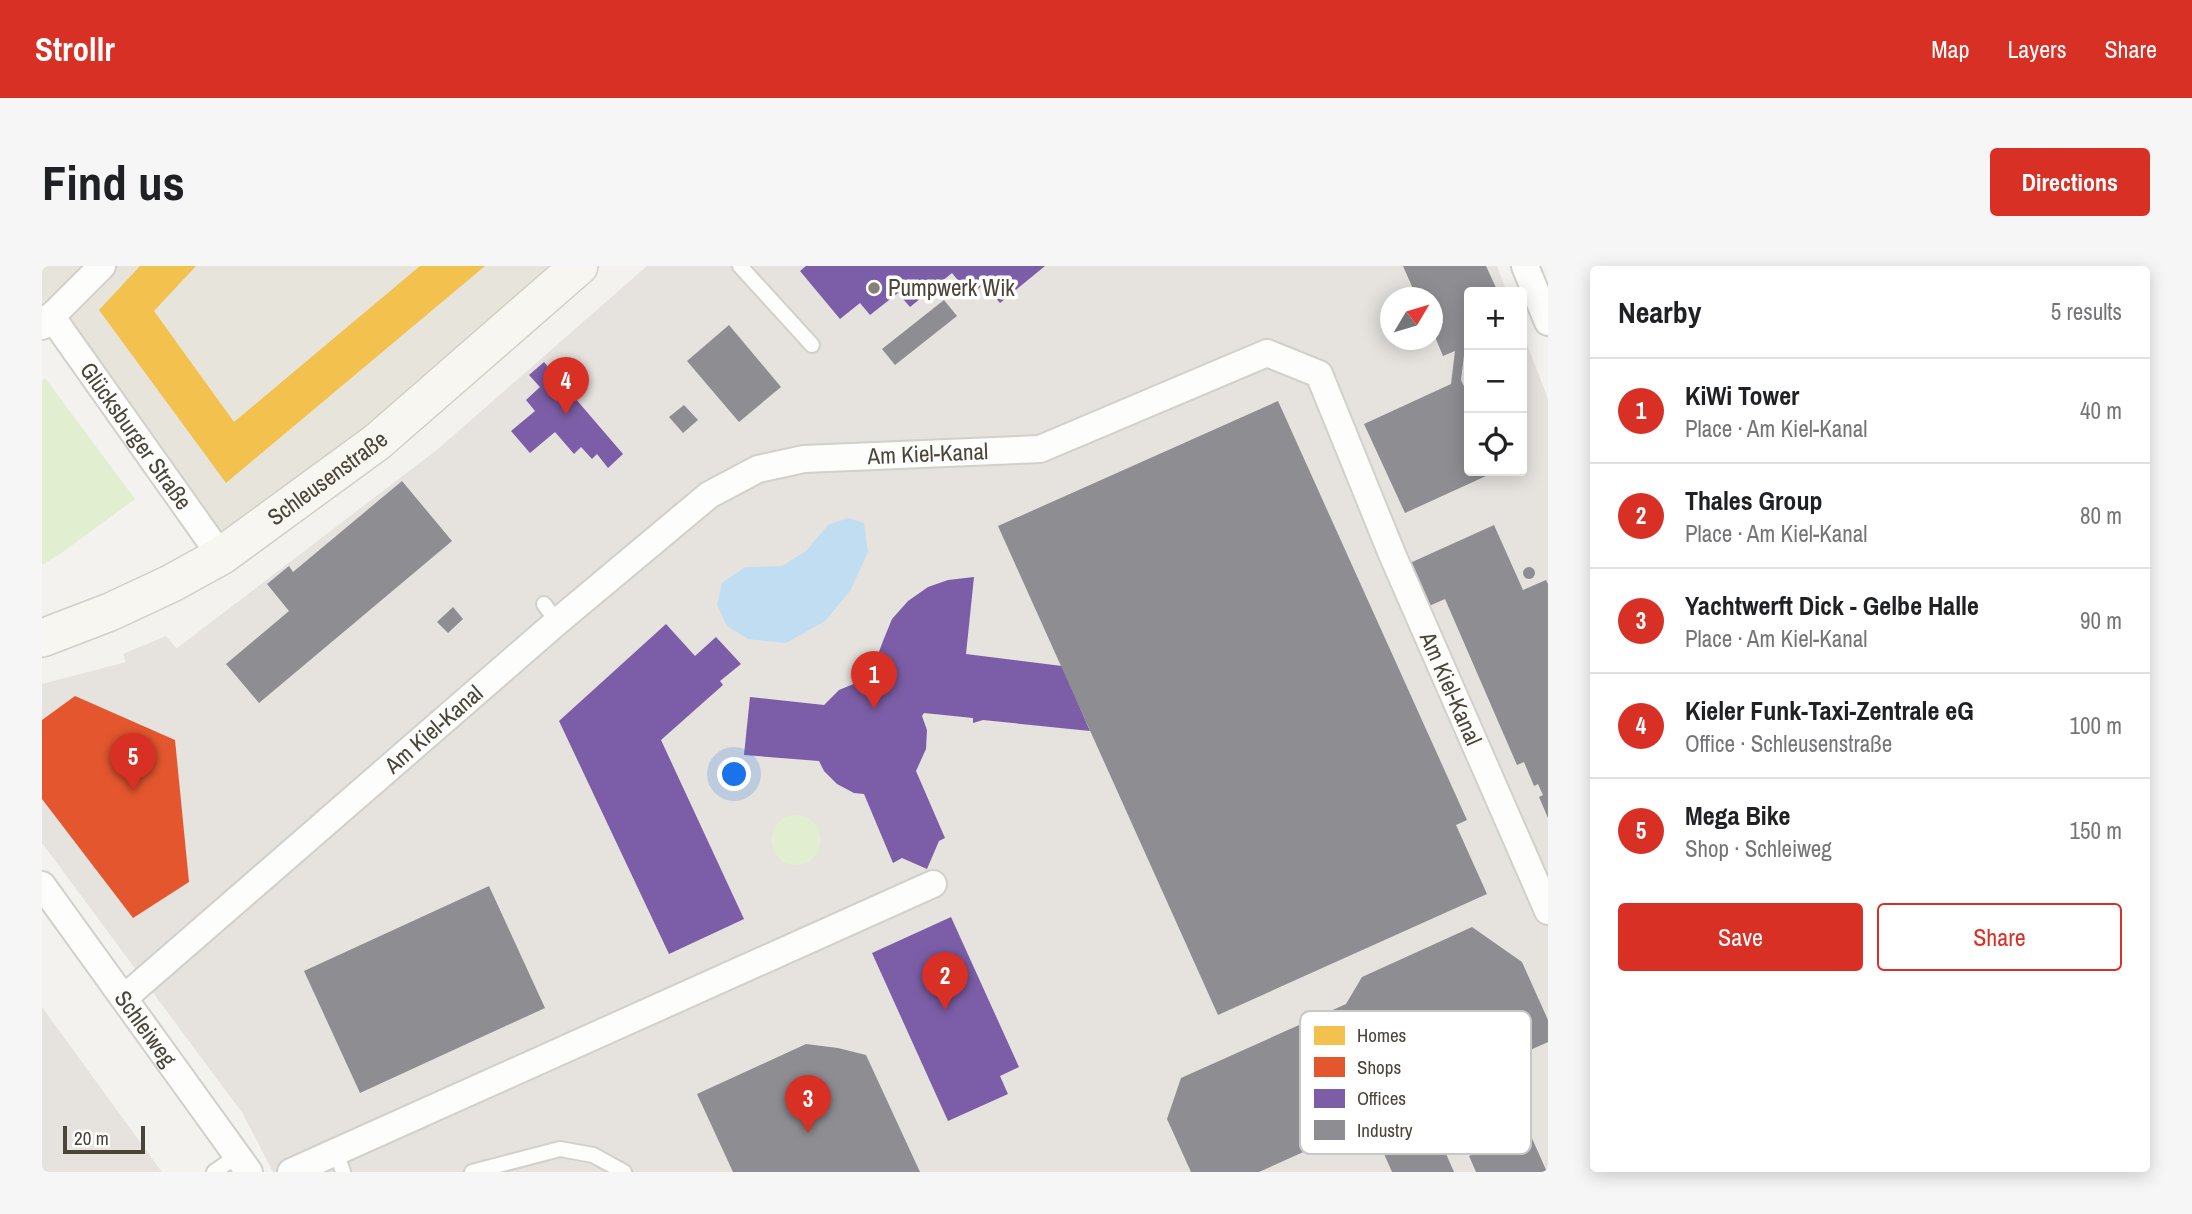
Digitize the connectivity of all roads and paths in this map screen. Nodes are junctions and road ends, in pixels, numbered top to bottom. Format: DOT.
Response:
graph roads {
  1 [pos="102,266"];
  2 [pos="579,266"];
  3 [pos="740,266"];
  4 [pos="1525,266"];
  5 [pos="46,321"];
  6 [pos="1548,322"];
  7 [pos="812,345"];
  8 [pos="221,556"];
  9 [pos="42,638"];
  10 [pos="933,884"];
  11 [pos="42,885"];
  12 [pos="1548,911"];
  13 [pos="124,998"];
  14 [pos="340,1162"];
  15 [pos="243,1164"];
  16 [pos="214,1172"];
  17 [pos="291,1172"];
  18 [pos="472,1172"];
  19 [pos="624,1172"];
  1 -- 5 [label="street"];
  2 -- 8 [label="street, Schleusenstraße"];
  3 -- 7 [label="lane"];
  4 -- 6 [label="street"];
  5 -- 8 [label="street, Glücksburger Straße"];
  8 -- 9 [label="street, Schleusenstraße"];
  10 -- 14 [label="street"];
  11 -- 13 [label="street, Schleiweg"];
  12 -- 13 [label="street, Am Kiel-Kanal"];
  13 -- 15 [label="street, Schleiweg"];
  14 -- 17 [label="street"];
  15 -- 16 [label="lane"];
  18 -- 19 [label="lane"];
}
